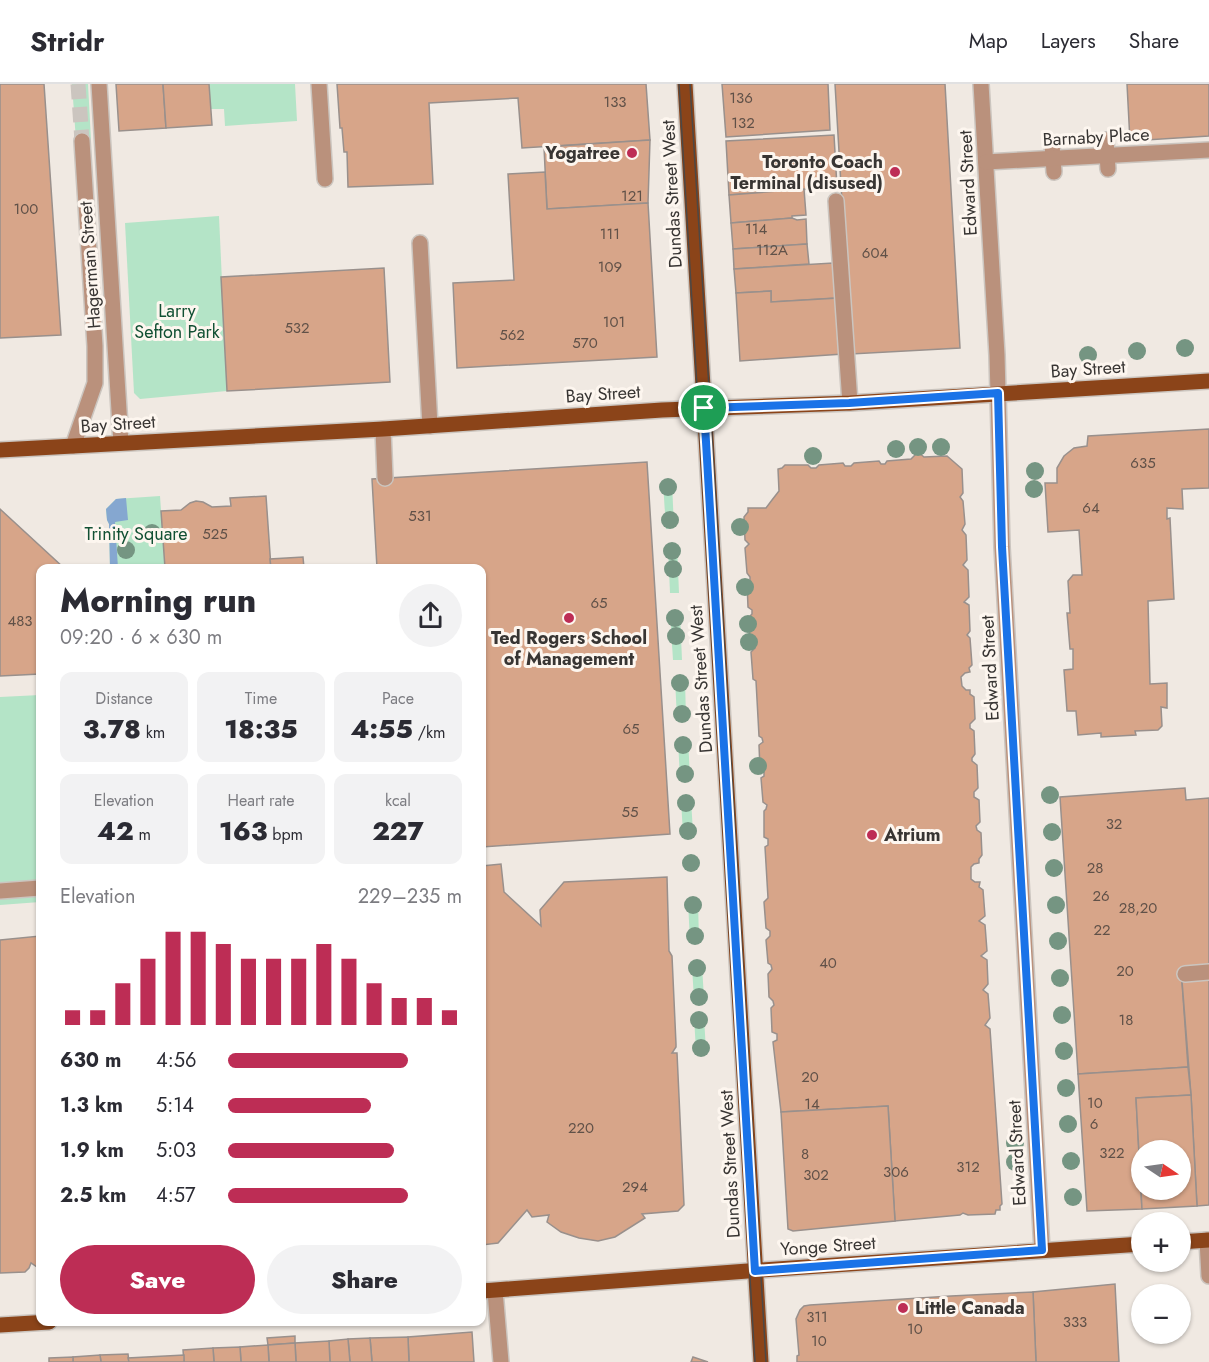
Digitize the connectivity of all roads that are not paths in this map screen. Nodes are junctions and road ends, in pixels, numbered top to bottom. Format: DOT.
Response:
graph roads {
  1 [pos="99,84"];
  2 [pos="319,84"];
  3 [pos="685,84"];
  4 [pos="981,84"];
  5 [pos="82,141"];
  6 [pos="1209,150"];
  7 [pos="986,162"];
  8 [pos="325,179"];
  9 [pos="836,201"];
  10 [pos="420,243"];
  11 [pos="1209,381"];
  12 [pos="998,393"];
  13 [pos="849,403"];
  14 [pos="704,408"];
  15 [pos="430,426"];
  16 [pos="383,429"];
  17 [pos="121,443"];
  18 [pos="73,446"];
  19 [pos="0,450"];
  20 [pos="385,478"];
  21 [pos="36,888"];
  22 [pos="0,891"];
  23 [pos="1209,972"];
  24 [pos="1185,974"];
  25 [pos="1208,1240"];
  26 [pos="1191,1241"];
  27 [pos="1131,1245"];
  28 [pos="1042,1250"];
  29 [pos="755,1271"];
  30 [pos="1209,1276"];
  31 [pos="488,1291"];
  32 [pos="36,1323"];
  33 [pos="0,1325"];
  34 [pos="501,1362"];
  35 [pos="761,1362"];
  1 -- 17 [label="street, Hagerman Street"];
  2 -- 8 [label="street"];
  3 -- 14 [label="main road, Dundas Street West"];
  4 -- 7 [label="street, Edward Street"];
  5 -- 18 [label="street"];
  6 -- 7 [label="street, Barnaby Place"];
  7 -- 12 [label="street, Edward Street"];
  9 -- 13 [label="street"];
  10 -- 15 [label="street"];
  11 -- 12 [label="main road, Bay Street"];
  12 -- 13 [label="main road, Bay Street"];
  12 -- 28 [label="street, Edward Street"];
  13 -- 14 [label="main road, Bay Street"];
  14 -- 15 [label="main road, Bay Street"];
  14 -- 29 [label="main road, Dundas Street West"];
  15 -- 16 [label="main road, Bay Street"];
  16 -- 17 [label="main road, Bay Street"];
  16 -- 20 [label="street"];
  17 -- 18 [label="main road, Bay Street"];
  18 -- 19 [label="main road, Bay Street"];
  21 -- 22 [label="street"];
  23 -- 24 [label="street"];
  25 -- 26 [label="main road"];
  25 -- 30 [label="street"];
  27 -- 28 [label="main road, Yonge Street"];
  28 -- 29 [label="main road, Yonge Street"];
  29 -- 31 [label="main road, Yonge Street"];
  29 -- 35 [label="main road, Dundas Street West"];
  31 -- 34 [label="street"];
  32 -- 33 [label="main road"];
}
